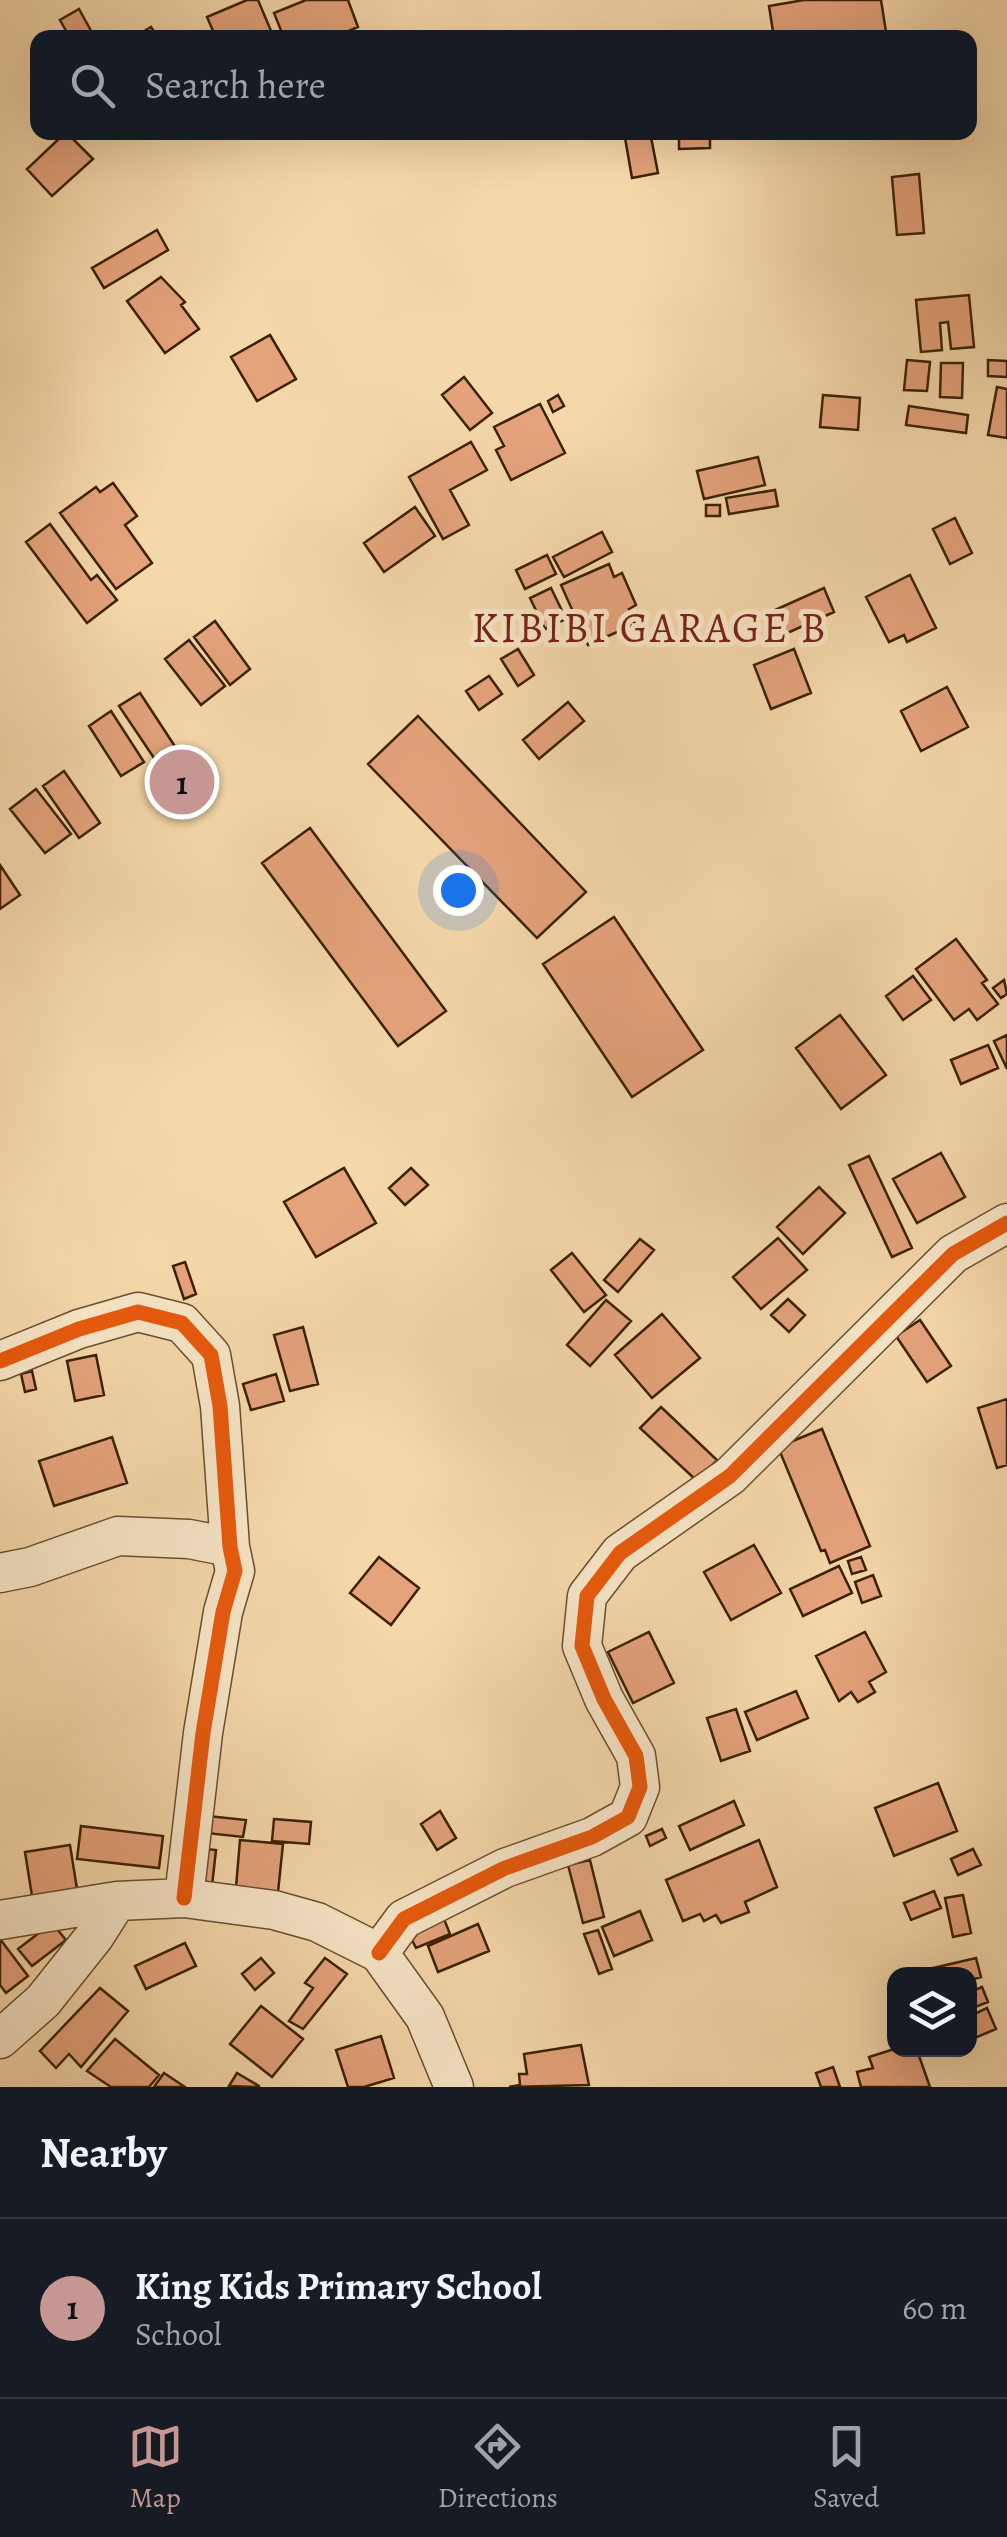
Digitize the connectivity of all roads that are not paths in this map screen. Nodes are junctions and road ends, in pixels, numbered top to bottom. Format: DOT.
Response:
graph roads {
  1 [pos="1007,1223"];
  2 [pos="0,1361"];
  3 [pos="230,1547"];
  4 [pos="0,1574"];
  5 [pos="184,1898"];
  6 [pos="117,1901"];
  7 [pos="0,1920"];
  8 [pos="380,1953"];
  9 [pos="0,2039"];
  10 [pos="454,2087"];
  1 -- 8 [label="street"];
  2 -- 3 [label="street"];
  3 -- 4 [label="street"];
  3 -- 5 [label="street"];
  5 -- 6 [label="street"];
  5 -- 8 [label="street"];
  6 -- 7 [label="street"];
  6 -- 9 [label="street"];
  8 -- 10 [label="street"];
}
